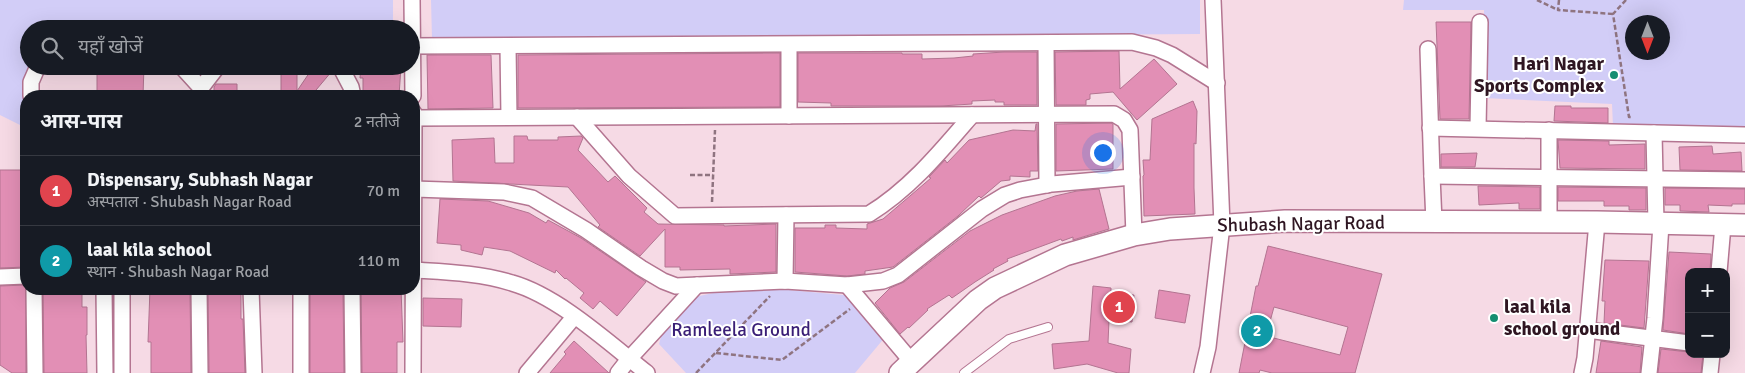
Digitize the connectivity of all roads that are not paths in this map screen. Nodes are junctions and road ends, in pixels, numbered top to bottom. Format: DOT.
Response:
graph roads {
  1 [pos="412,0"];
  2 [pos="1213,0"];
  3 [pos="412,20"];
  4 [pos="1480,22"];
  5 [pos="1046,43"];
  6 [pos="789,45"];
  7 [pos="420,46"];
  8 [pos="508,46"];
  9 [pos="1428,49"];
  10 [pos="34,75"];
  11 [pos="188,75"];
  12 [pos="212,75"];
  13 [pos="345,75"];
  14 [pos="413,75"];
  15 [pos="1216,83"];
  16 [pos="31,90"];
  17 [pos="199,90"];
  18 [pos="202,90"];
  19 [pos="352,90"];
  20 [pos="414,90"];
  21 [pos="1046,114"];
  22 [pos="972,115"];
  23 [pos="789,116"];
  24 [pos="577,117"];
  25 [pos="420,118"];
  26 [pos="509,118"];
  27 [pos="1430,128"];
  28 [pos="1478,128"];
  29 [pos="1549,130"];
  30 [pos="1654,133"];
  31 [pos="1745,135"];
  32 [pos="1432,176"];
  33 [pos="1132,177"];
  34 [pos="1549,178"];
  35 [pos="1654,179"];
  36 [pos="1745,180"];
  37 [pos="1047,185"];
  38 [pos="420,189"];
  39 [pos="786,215"];
  40 [pos="1434,222"];
  41 [pos="1549,222"];
  42 [pos="1597,222"];
  43 [pos="1659,224"];
  44 [pos="1222,225"];
  45 [pos="1723,225"];
  46 [pos="1745,225"];
  47 [pos="1134,235"];
  48 [pos="1719,268"];
  49 [pos="420,270"];
  50 [pos="20,276"];
  51 [pos="0,277"];
  52 [pos="785,281"];
  53 [pos="697,285"];
  54 [pos="847,285"];
  55 [pos="34,295"];
  56 [pos="104,295"];
  57 [pos="122,295"];
  58 [pos="199,295"];
  59 [pos="251,295"];
  60 [pos="301,295"];
  61 [pos="352,295"];
  62 [pos="414,295"];
  63 [pos="574,317"];
  64 [pos="1048,327"];
  65 [pos="1587,330"];
  66 [pos="1653,339"];
  67 [pos="1685,343"];
  68 [pos="1712,358"];
  69 [pos="629,359"];
  70 [pos="906,367"];
  71 [pos="35,373"];
  72 [pos="105,373"];
  73 [pos="122,373"];
  74 [pos="200,373"];
  75 [pos="254,373"];
  76 [pos="301,373"];
  77 [pos="352,373"];
  78 [pos="413,373"];
  79 [pos="527,373"];
  80 [pos="618,373"];
  81 [pos="647,373"];
  82 [pos="964,373"];
  83 [pos="1202,373"];
  84 [pos="1582,373"];
  85 [pos="1649,373"];
  86 [pos="1710,373"];
  1 -- 3 [label="street"];
  2 -- 15 [label="street"];
  4 -- 28 [label="street"];
  5 -- 6 [label="street"];
  5 -- 15 [label="street"];
  5 -- 21 [label="street"];
  6 -- 8 [label="street"];
  6 -- 23 [label="street"];
  7 -- 8 [label="street"];
  8 -- 26 [label="street"];
  9 -- 27 [label="street"];
  10 -- 16 [label="street"];
  11 -- 17 [label="street"];
  12 -- 18 [label="street"];
  13 -- 19 [label="street"];
  14 -- 20 [label="street"];
  15 -- 44 [label="street"];
  21 -- 22 [label="street"];
  21 -- 33 [label="street"];
  21 -- 37 [label="street"];
  22 -- 23 [label="street"];
  22 -- 39 [label="street"];
  23 -- 24 [label="street"];
  24 -- 26 [label="street"];
  24 -- 39 [label="street"];
  25 -- 26 [label="street"];
  27 -- 28 [label="street"];
  27 -- 32 [label="street"];
  28 -- 29 [label="street"];
  29 -- 30 [label="street"];
  29 -- 34 [label="street"];
  30 -- 31 [label="street"];
  30 -- 35 [label="street"];
  32 -- 34 [label="street"];
  32 -- 40 [label="street"];
  33 -- 37 [label="street"];
  33 -- 47 [label="street"];
  34 -- 35 [label="street"];
  34 -- 41 [label="street"];
  35 -- 36 [label="street"];
  35 -- 43 [label="street"];
  37 -- 54 [label="street"];
  38 -- 53 [label="street"];
  39 -- 52 [label="street"];
  40 -- 41 [label="street, Shubash Nagar Road"];
  40 -- 44 [label="street, Shubash Nagar Road"];
  41 -- 42 [label="street, Shubash Nagar Road"];
  42 -- 43 [label="street, Shubash Nagar Road"];
  42 -- 65 [label="street"];
  43 -- 45 [label="street, Shubash Nagar Road"];
  43 -- 66 [label="street"];
  44 -- 47 [label="street, Shubash Nagar Road"];
  44 -- 83 [label="street"];
  45 -- 46 [label="street, Shubash Nagar Road"];
  45 -- 48 [label="street"];
  47 -- 70 [label="street, Shubash Nagar Road"];
  49 -- 63 [label="street"];
  50 -- 51 [label="street"];
  52 -- 53 [label="street"];
  52 -- 54 [label="street"];
  53 -- 69 [label="street"];
  54 -- 70 [label="street"];
  55 -- 71 [label="street"];
  56 -- 72 [label="street"];
  57 -- 73 [label="street"];
  58 -- 74 [label="street"];
  59 -- 75 [label="street"];
  60 -- 76 [label="street"];
  61 -- 77 [label="street"];
  62 -- 78 [label="street"];
  63 -- 69 [label="street"];
  63 -- 79 [label="street"];
  64 -- 82 [label="lane"];
  65 -- 66 [label="street"];
  65 -- 84 [label="street"];
  66 -- 67 [label="street"];
  66 -- 85 [label="street"];
  68 -- 86 [label="street"];
  69 -- 80 [label="street"];
  69 -- 81 [label="street"];
}
